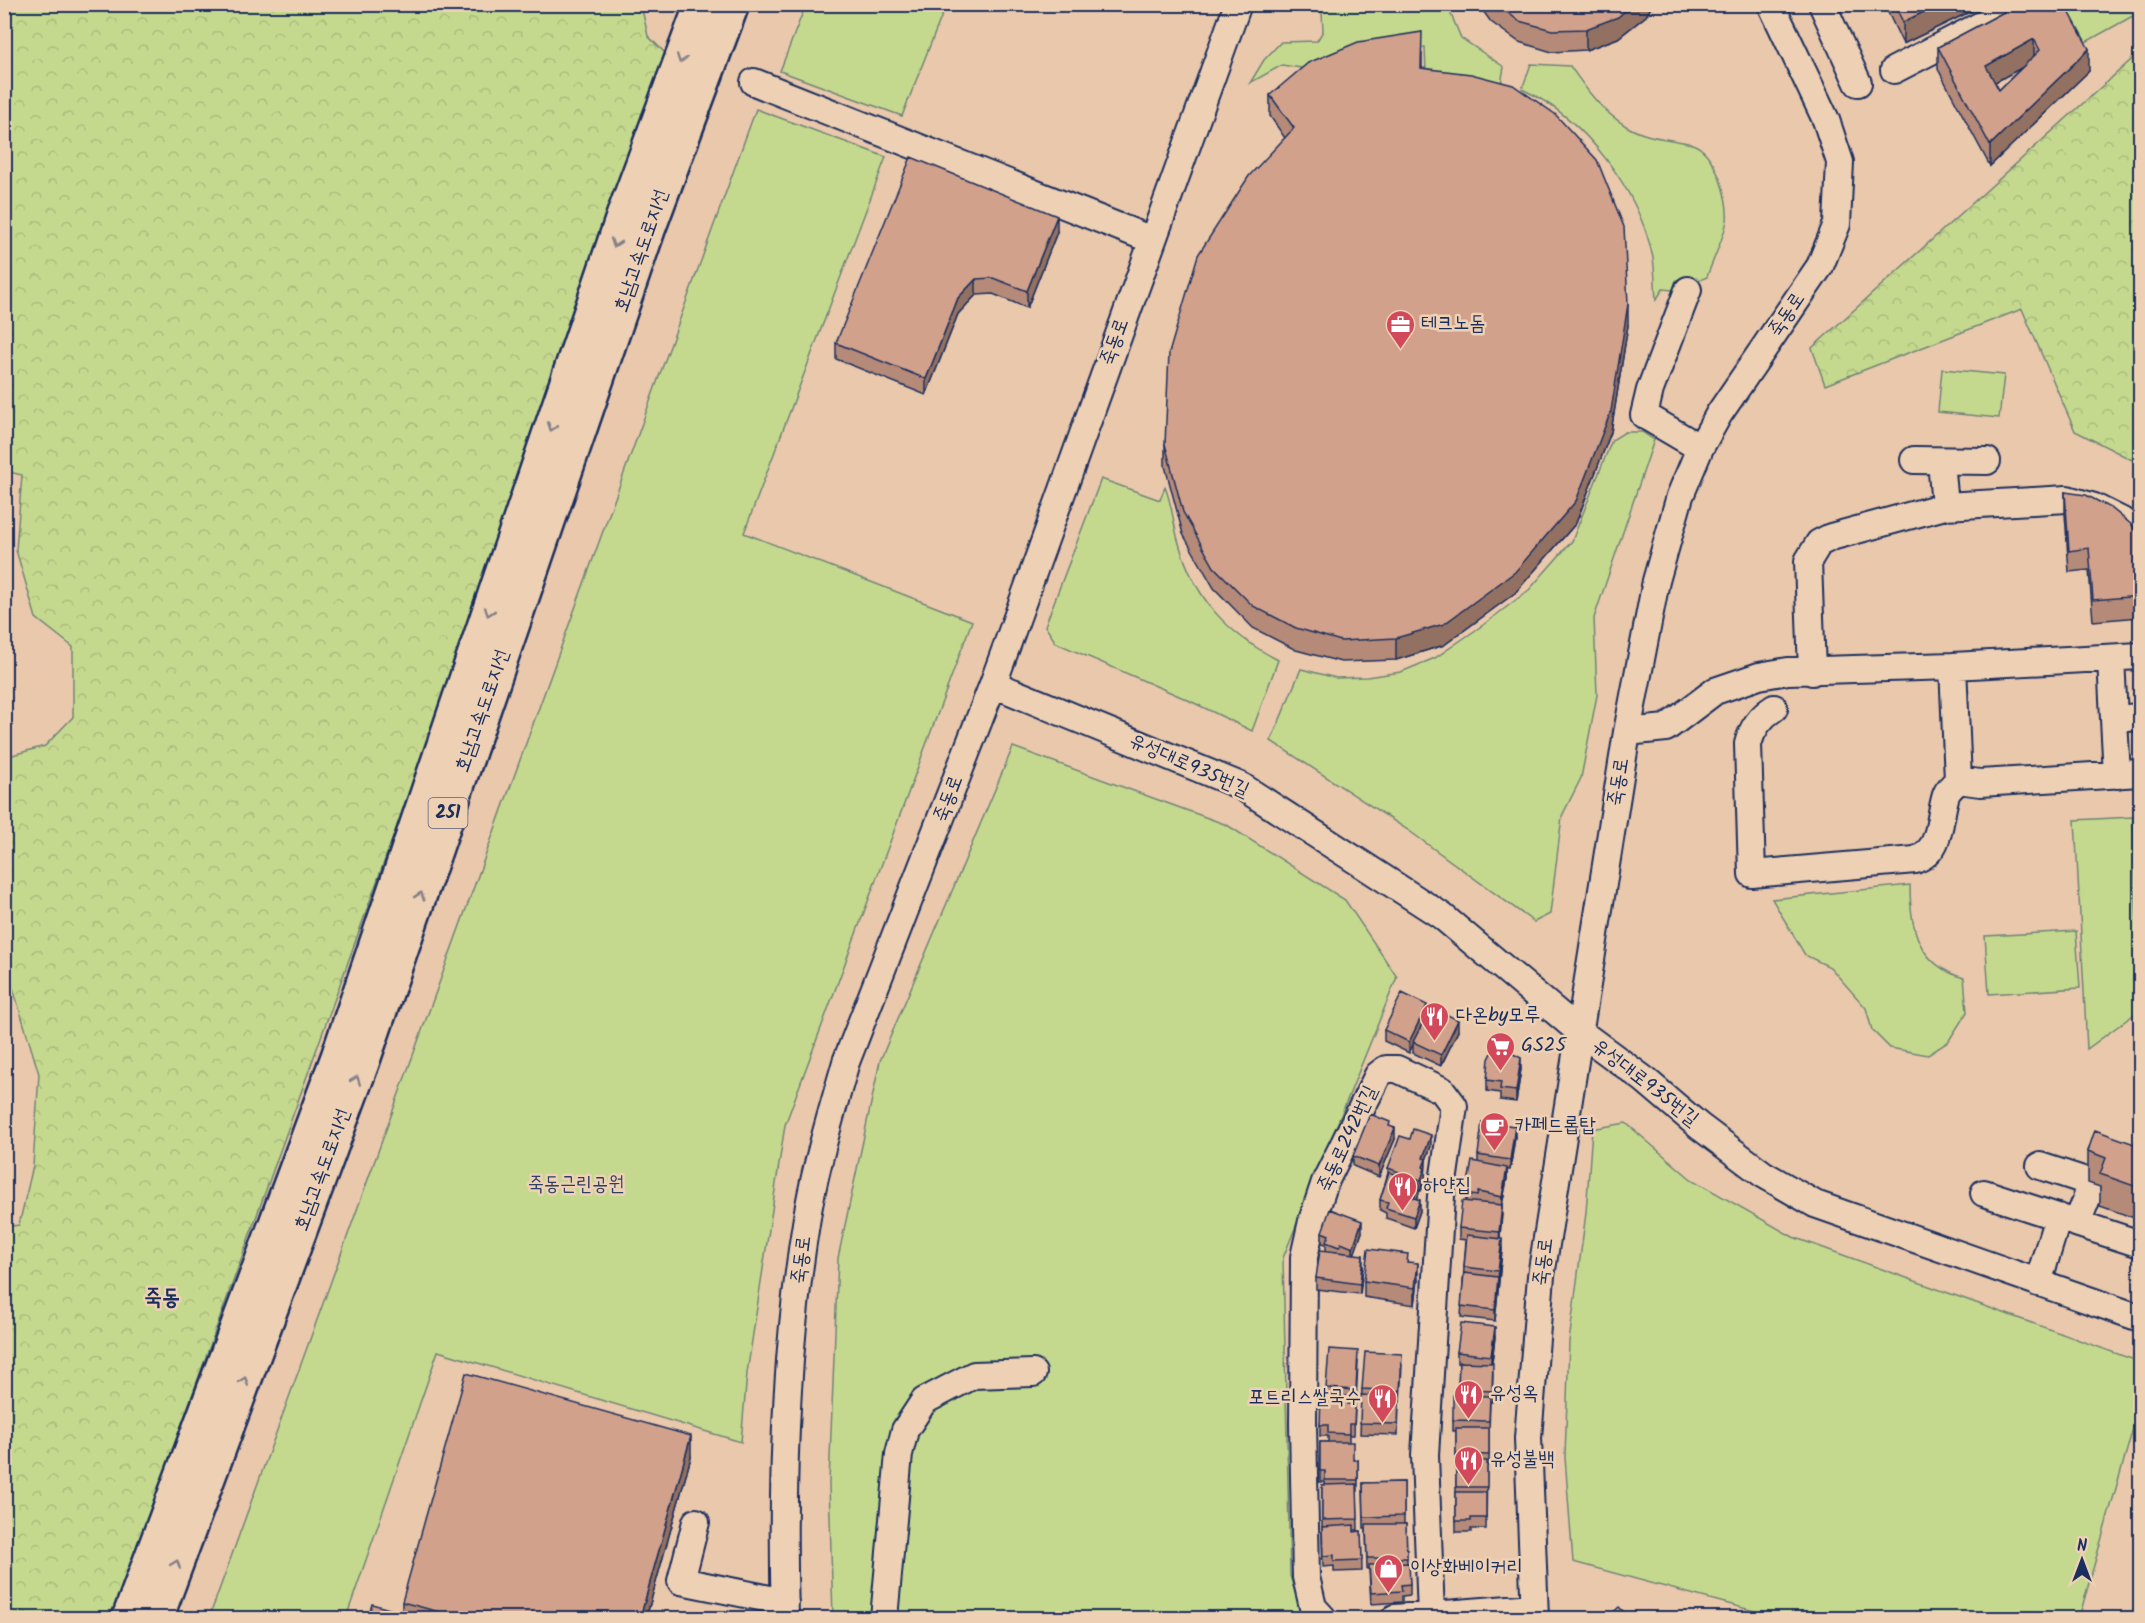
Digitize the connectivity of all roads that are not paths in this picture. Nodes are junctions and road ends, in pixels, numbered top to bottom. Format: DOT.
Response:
graph roads {
  1 [pos="702,4"];
  2 [pos="732,4"];
  3 [pos="1238,4"];
  4 [pos="1771,4"];
  5 [pos="1822,4"];
  6 [pos="2022,4"];
  7 [pos="1894,70"];
  8 [pos="754,82"];
  9 [pos="1858,83"];
  10 [pos="1152,240"];
  11 [pos="1688,290"];
  12 [pos="1700,448"];
  13 [pos="1914,460"];
  14 [pos="1941,461"];
  15 [pos="1988,461"];
  16 [pos="1945,506"];
  17 [pos="2140,542"];
  18 [pos="2140,656"];
  19 [pos="2111,658"];
  20 [pos="1953,666"];
  21 [pos="1812,672"];
  22 [pos="993,684"];
  23 [pos="1773,708"];
  24 [pos="2140,717"];
  25 [pos="2114,719"];
  26 [pos="1627,732"];
  27 [pos="2129,774"];
  28 [pos="1958,780"];
  29 [pos="1580,1032"];
  30 [pos="2040,1166"];
  31 [pos="1984,1193"];
  32 [pos="2068,1220"];
  33 [pos="2140,1244"];
  34 [pos="2038,1283"];
  35 [pos="2140,1318"];
  36 [pos="1033,1372"];
  37 [pos="696,1522"];
  38 [pos="785,1610"];
  39 [pos="1534,1613"];
  40 [pos="1431,1616"];
  41 [pos="129,1618"];
  42 [pos="156,1618"];
  43 [pos="884,1618"];
  44 [pos="1323,1618"];
  45 [pos="1395,1618"];
  1 -- 41 [label="highway, 호남고속도로지선 / 251, one-way"];
  42 -- 2 [label="highway, 호남고속도로지선 / 251, one-way"];
  3 -- 10 [label="street, 죽동로"];
  4 -- 12 [label="street, 죽동로"];
  5 -- 9 [label="street"];
  6 -- 7 [label="street"];
  8 -- 10 [label="street"];
  10 -- 22 [label="street, 죽동로"];
  11 -- 12 [label="street"];
  12 -- 26 [label="street, 죽동로"];
  13 -- 14 [label="street"];
  14 -- 15 [label="street"];
  14 -- 16 [label="street"];
  16 -- 17 [label="street"];
  16 -- 21 [label="street"];
  18 -- 19 [label="street"];
  19 -- 20 [label="street"];
  19 -- 25 [label="street"];
  20 -- 21 [label="street"];
  20 -- 28 [label="street"];
  21 -- 26 [label="street"];
  22 -- 29 [label="street, 유성대로935번길"];
  22 -- 38 [label="street, 죽동로"];
  23 -- 28 [label="street"];
  24 -- 25 [label="street"];
  25 -- 27 [label="street"];
  26 -- 29 [label="street, 죽동로"];
  27 -- 28 [label="street"];
  29 -- 34 [label="street, 유성대로935번길"];
  29 -- 39 [label="street, 죽동로"];
  30 -- 32 [label="street"];
  31 -- 32 [label="street"];
  32 -- 33 [label="street"];
  32 -- 34 [label="street"];
  34 -- 35 [label="street, 유성대로935번길"];
  36 -- 43 [label="street"];
  37 -- 38 [label="street"];
  39 -- 40 [label="street"];
  40 -- 44 [label="street, 죽동로242번길"];
  40 -- 45 [label="street"];
}
